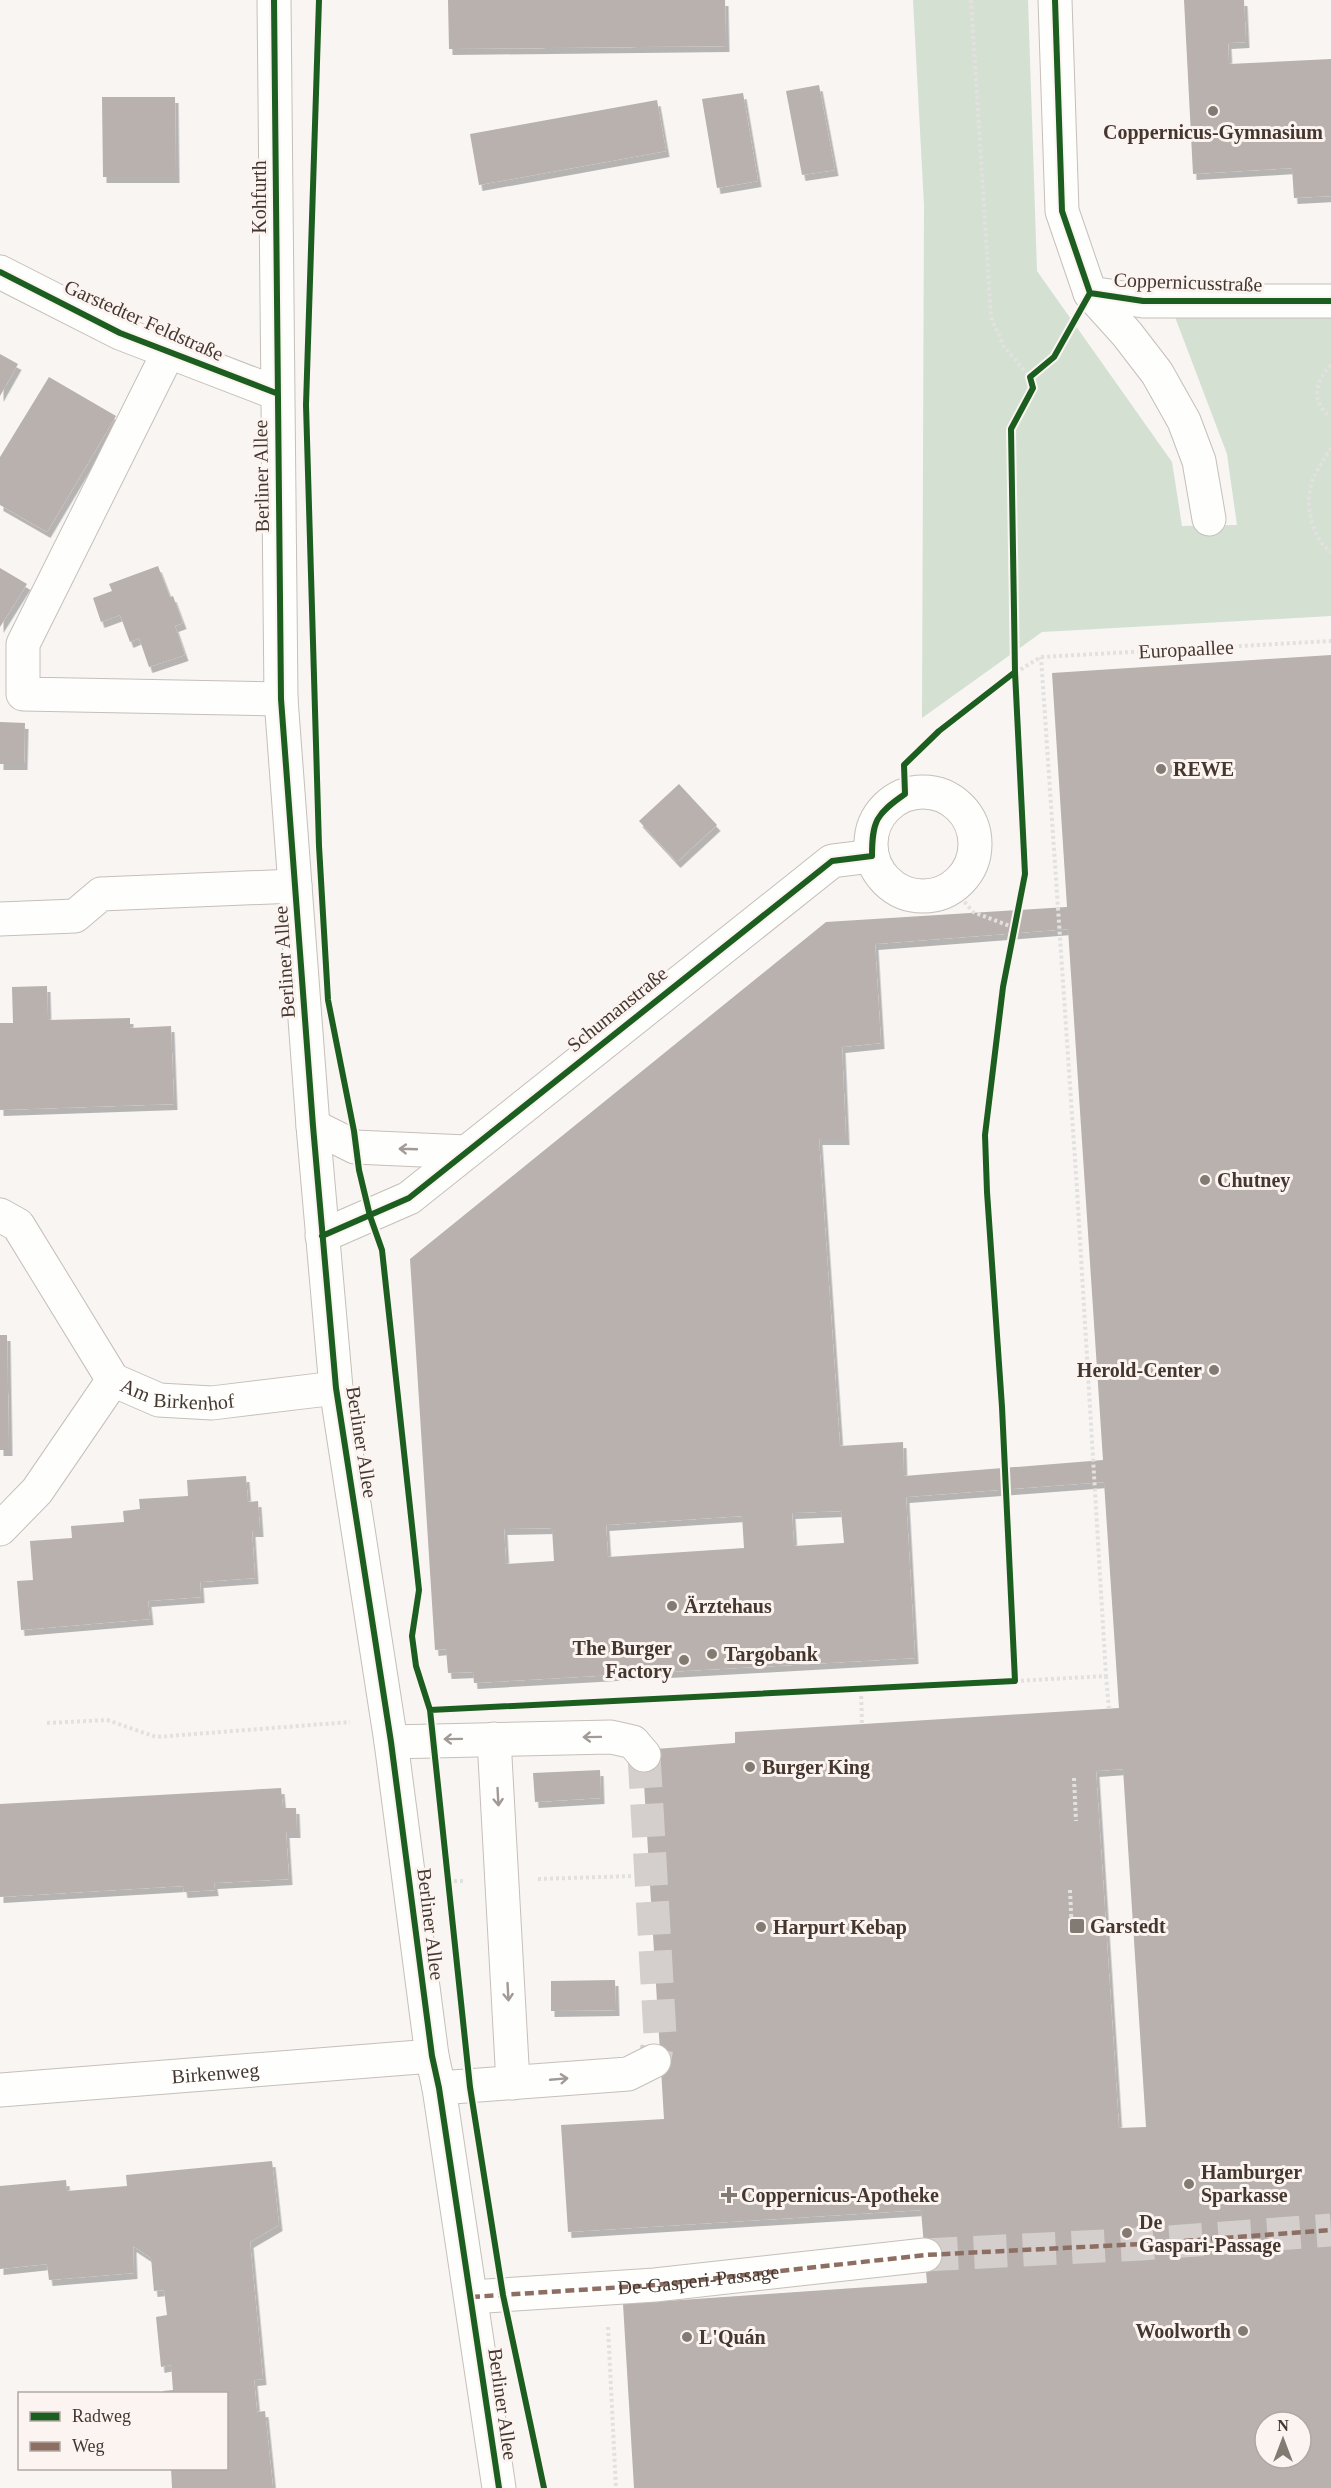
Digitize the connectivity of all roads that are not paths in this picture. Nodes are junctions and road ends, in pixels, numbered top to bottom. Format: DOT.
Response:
graph roads {
  1 [pos="274,0"];
  2 [pos="1055,0"];
  3 [pos="0,272"];
  4 [pos="1090,293"];
  5 [pos="1331,301"];
  6 [pos="168,352"];
  7 [pos="276,393"];
  8 [pos="1209,519"];
  9 [pos="280,699"];
  10 [pos="872,856"];
  11 [pos="295,885"];
  12 [pos="0,919"];
  13 [pos="313,1125"];
  14 [pos="466,1152"];
  15 [pos="0,1215"];
  16 [pos="322,1236"];
  17 [pos="113,1380"];
  18 [pos="336,1388"];
  19 [pos="0,1529"];
  20 [pos="389,1731"];
  21 [pos="494,1739"];
  22 [pos="644,1755"];
  23 [pos="432,2056"];
  24 [pos="654,2061"];
  25 [pos="513,2084"];
  26 [pos="439,2088"];
  27 [pos="0,2090"];
  28 [pos="925,2255"];
  29 [pos="471,2297"];
  30 [pos="499,2488"];
  1 -- 7 [label="street, Kohfurth"];
  2 -- 4 [label="street, Coppernicusstraße"];
  3 -- 6 [label="street, Garstedter Feldstraße"];
  4 -- 5 [label="street, Coppernicusstraße"];
  4 -- 8 [label="street"];
  6 -- 7 [label="street, Garstedter Feldstraße"];
  6 -- 9 [label="street"];
  7 -- 9 [label="street, Berliner Allee"];
  9 -- 11 [label="street, Berliner Allee"];
  10 -- 10 [label="street"];
  10 -- 14 [label="street, Schumanstraße"];
  11 -- 12 [label="street"];
  11 -- 13 [label="street, Berliner Allee"];
  14 -- 13 [label="street, one-way"];
  13 -- 16 [label="street, Berliner Allee"];
  14 -- 16 [label="street, Schumanstraße"];
  15 -- 17 [label="street, Am Birkenhof"];
  16 -- 18 [label="street, Berliner Allee"];
  17 -- 18 [label="street, Am Birkenhof"];
  17 -- 19 [label="street"];
  18 -- 20 [label="street, Berliner Allee"];
  21 -- 20 [label="street, one-way"];
  20 -- 23 [label="street, Berliner Allee"];
  22 -- 21 [label="street, one-way"];
  21 -- 25 [label="street, one-way"];
  23 -- 26 [label="street, Berliner Allee"];
  23 -- 27 [label="street, Birkenweg"];
  25 -- 24 [label="street, one-way"];
  25 -- 26 [label="street"];
  26 -- 29 [label="street, Berliner Allee"];
  28 -- 29 [label="street, De-Gasperi-Passage"];
  29 -- 30 [label="street, Berliner Allee"];
}
